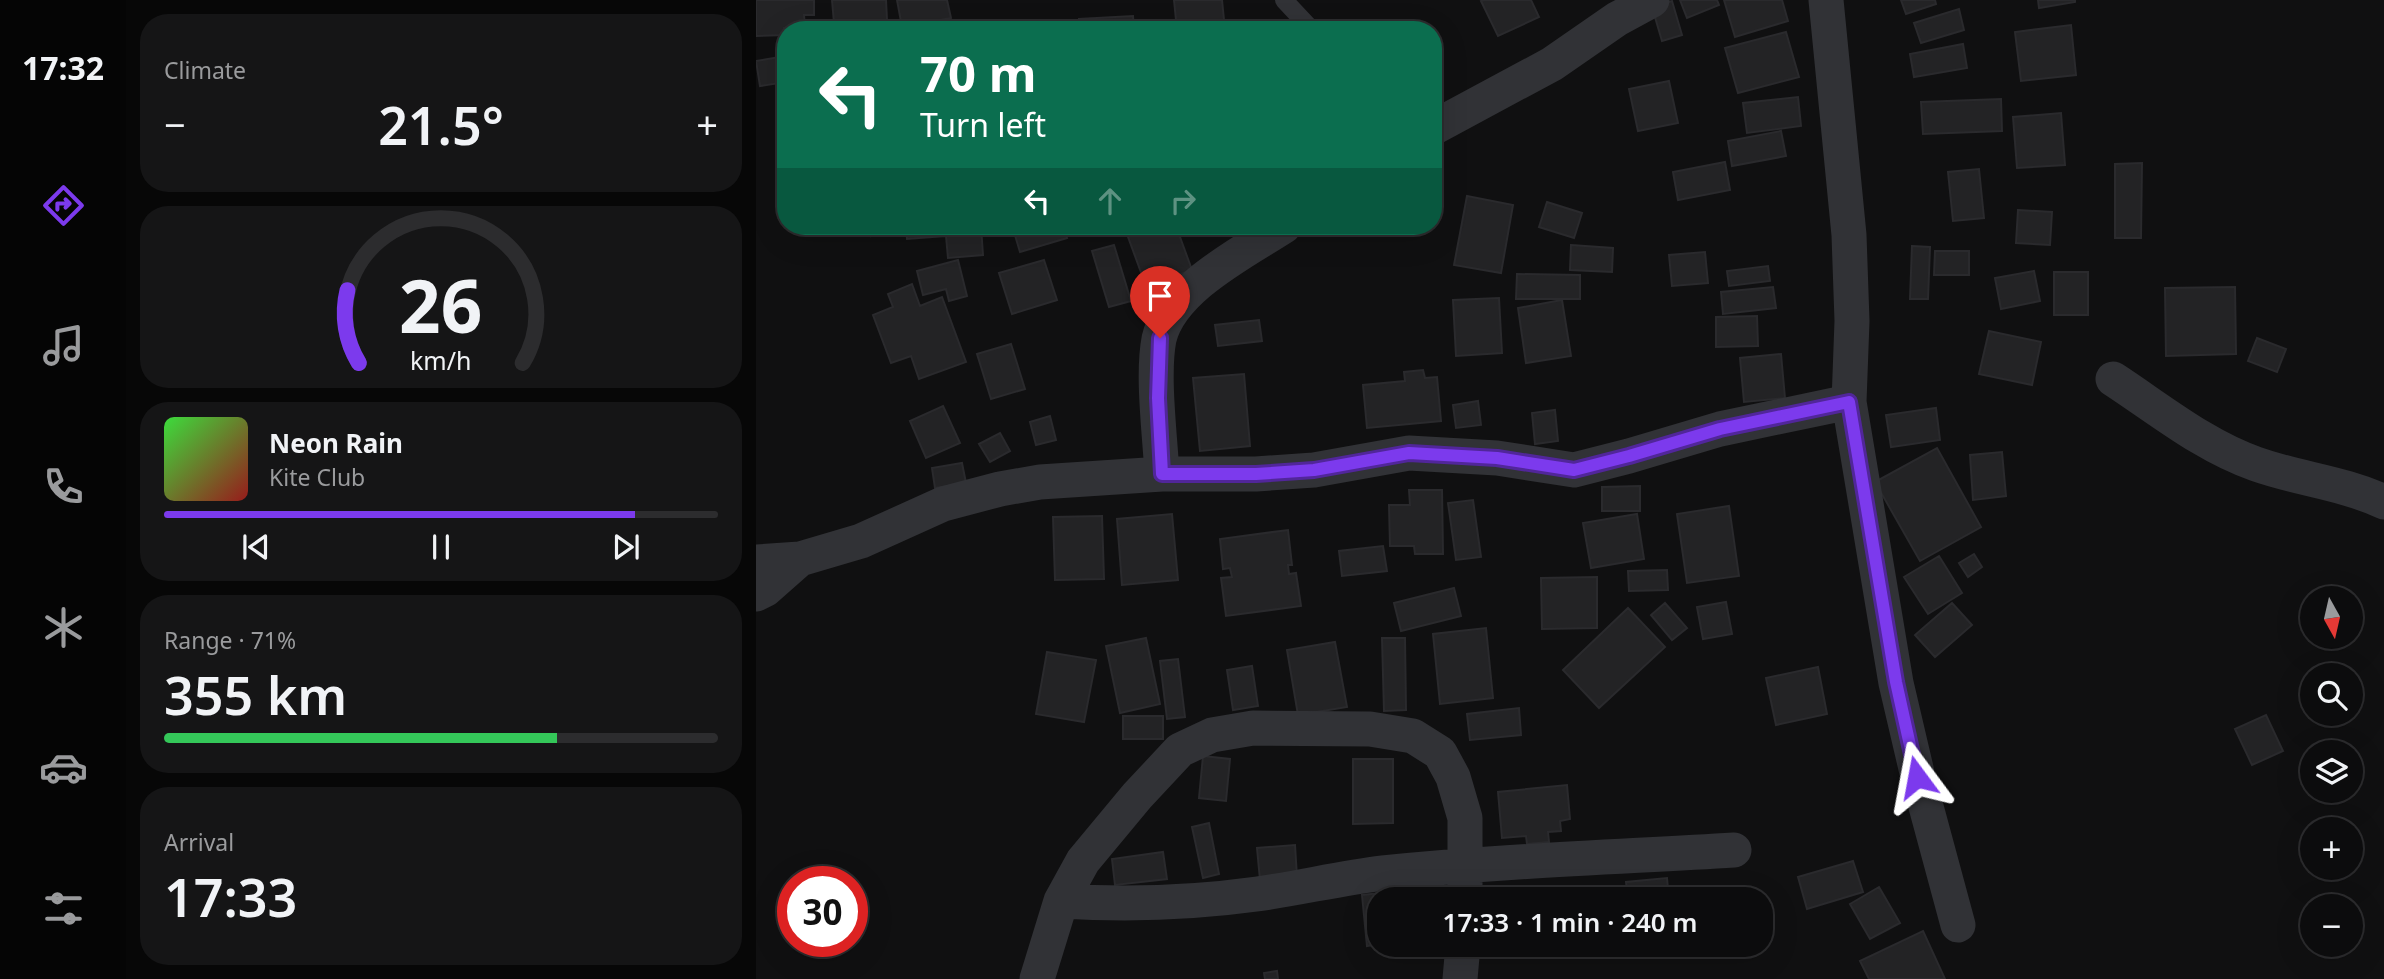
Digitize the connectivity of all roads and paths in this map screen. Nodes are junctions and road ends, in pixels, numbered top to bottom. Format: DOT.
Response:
graph roads {
  1 [pos="1284,0"];
  2 [pos="1652,0"];
  3 [pos="1826,0"];
  4 [pos="1304,21"];
  5 [pos="1442,123"];
  6 [pos="1269,235"];
  7 [pos="2113,379"];
  8 [pos="1849,402"];
  9 [pos="1162,474"];
  10 [pos="2384,502"];
  11 [pos="800,559"];
  12 [pos="756,562"];
  13 [pos="756,593"];
  14 [pos="1734,850"];
  15 [pos="1466,864"];
  16 [pos="1465,887"];
  17 [pos="1061,901"];
  18 [pos="1958,925"];
  19 [pos="1462,957"];
  20 [pos="1037,979"];
  21 [pos="1460,979"];
  1 -- 4 [label="lane"];
  2 -- 5 [label="street"];
  3 -- 8 [label="street"];
  6 -- 9 [label="street"];
  7 -- 10 [label="street"];
  8 -- 9 [label="street"];
  8 -- 18 [label="street"];
  9 -- 11 [label="street"];
  11 -- 12 [label="street"];
  11 -- 13 [label="street"];
  14 -- 15 [label="street"];
  15 -- 16 [label="street"];
  15 -- 17 [label="street"];
  15 -- 17 [label="street"];
  17 -- 20 [label="street"];
  19 -- 21 [label="street"];
}
